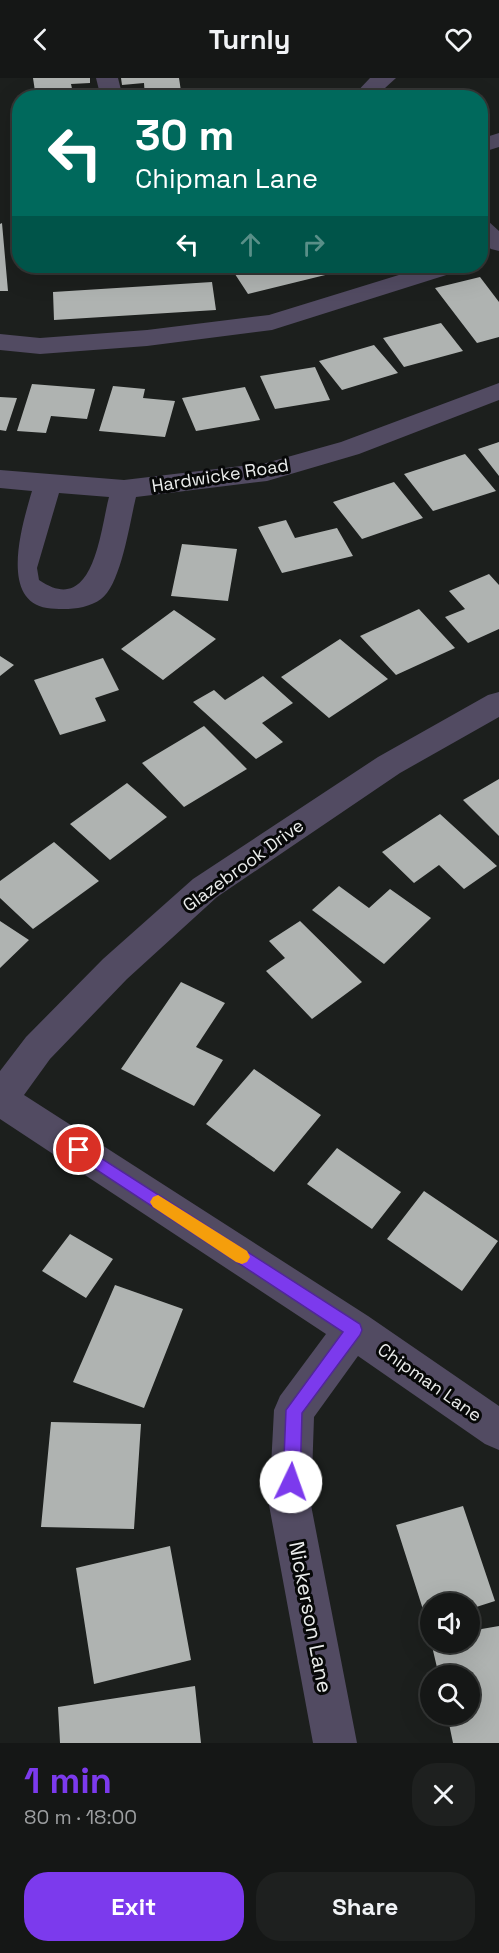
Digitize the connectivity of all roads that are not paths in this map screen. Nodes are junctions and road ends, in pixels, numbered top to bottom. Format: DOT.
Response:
graph roads {
  1 [pos="386,78"];
  2 [pos="369,90"];
  3 [pos="488,234"];
  4 [pos="499,244"];
  5 [pos="429,273"];
  6 [pos="0,342"];
  7 [pos="499,392"];
  8 [pos="0,479"];
  9 [pos="48,483"];
  10 [pos="124,489"];
  11 [pos="499,703"];
  12 [pos="0,1099"];
  13 [pos="354,1330"];
  14 [pos="499,1430"];
  15 [pos="335,1743"];
  1 -- 2 [label="street"];
  3 -- 4 [label="street"];
  5 -- 6 [label="street"];
  7 -- 10 [label="street, Hardwicke Road"];
  8 -- 9 [label="street, Hardwicke Road"];
  9 -- 10 [label="street, Hardwicke Road"];
  9 -- 10 [label="street"];
  11 -- 12 [label="street, Glazebrook Drive"];
  12 -- 13 [label="street, Chipman Lane"];
  13 -- 14 [label="street, Chipman Lane"];
  13 -- 15 [label="street, Nickerson Lane"];
}
